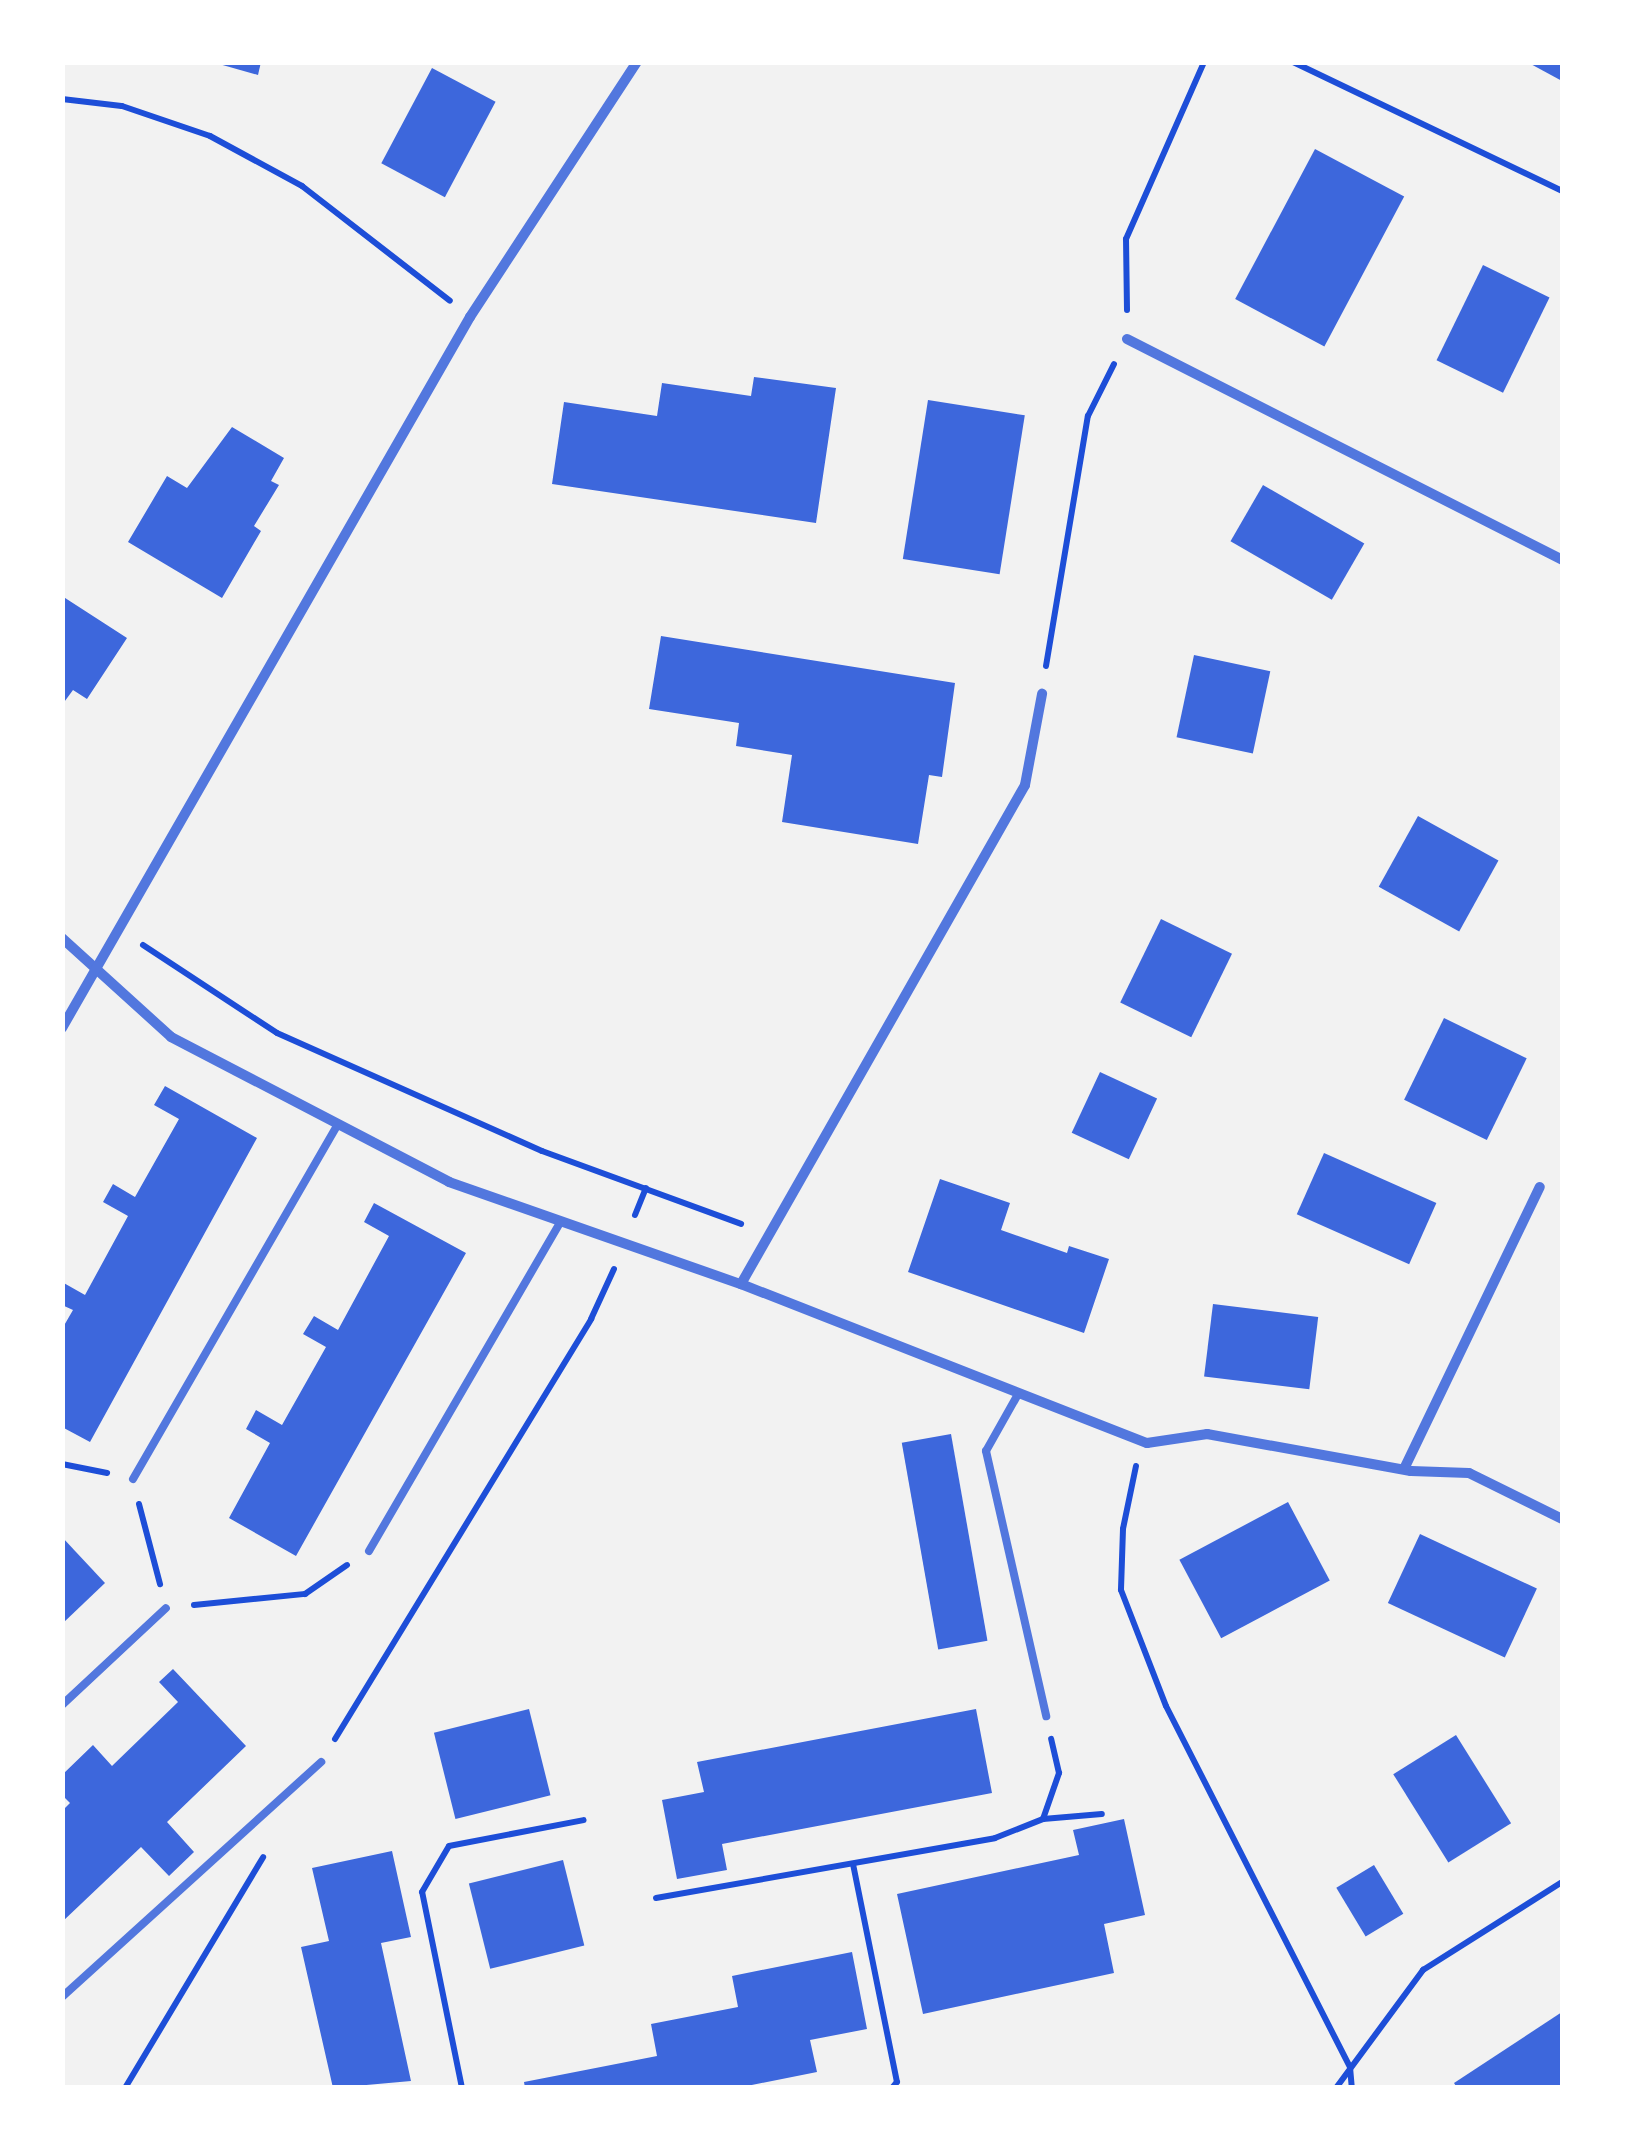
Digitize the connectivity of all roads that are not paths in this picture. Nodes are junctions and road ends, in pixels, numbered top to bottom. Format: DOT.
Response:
graph roads {
  1 [pos="637,62"];
  2 [pos="1128,338"];
  3 [pos="1562,560"];
  4 [pos="1042,694"];
  5 [pos="62,938"];
  6 [pos="92,971"];
  7 [pos="62,1028"];
  8 [pos="338,1124"];
  9 [pos="1540,1187"];
  10 [pos="561,1221"];
  11 [pos="741,1284"];
  12 [pos="1017,1396"];
  13 [pos="1404,1470"];
  14 [pos="133,1478"];
  15 [pos="1562,1519"];
  16 [pos="369,1551"];
  17 [pos="166,1608"];
  18 [pos="62,1705"];
  19 [pos="1046,1716"];
  20 [pos="321,1762"];
  21 [pos="62,1998"];
  1 -- 6 [label="street"];
  2 -- 3 [label="street"];
  4 -- 11 [label="street"];
  5 -- 6 [label="street"];
  6 -- 7 [label="street"];
  6 -- 8 [label="street"];
  8 -- 10 [label="street"];
  8 -- 14 [label="lane"];
  9 -- 13 [label="street"];
  10 -- 11 [label="street"];
  10 -- 16 [label="lane"];
  11 -- 12 [label="street"];
  12 -- 13 [label="street"];
  12 -- 19 [label="lane"];
  13 -- 15 [label="street"];
  17 -- 18 [label="lane"];
  20 -- 21 [label="lane"];
}
